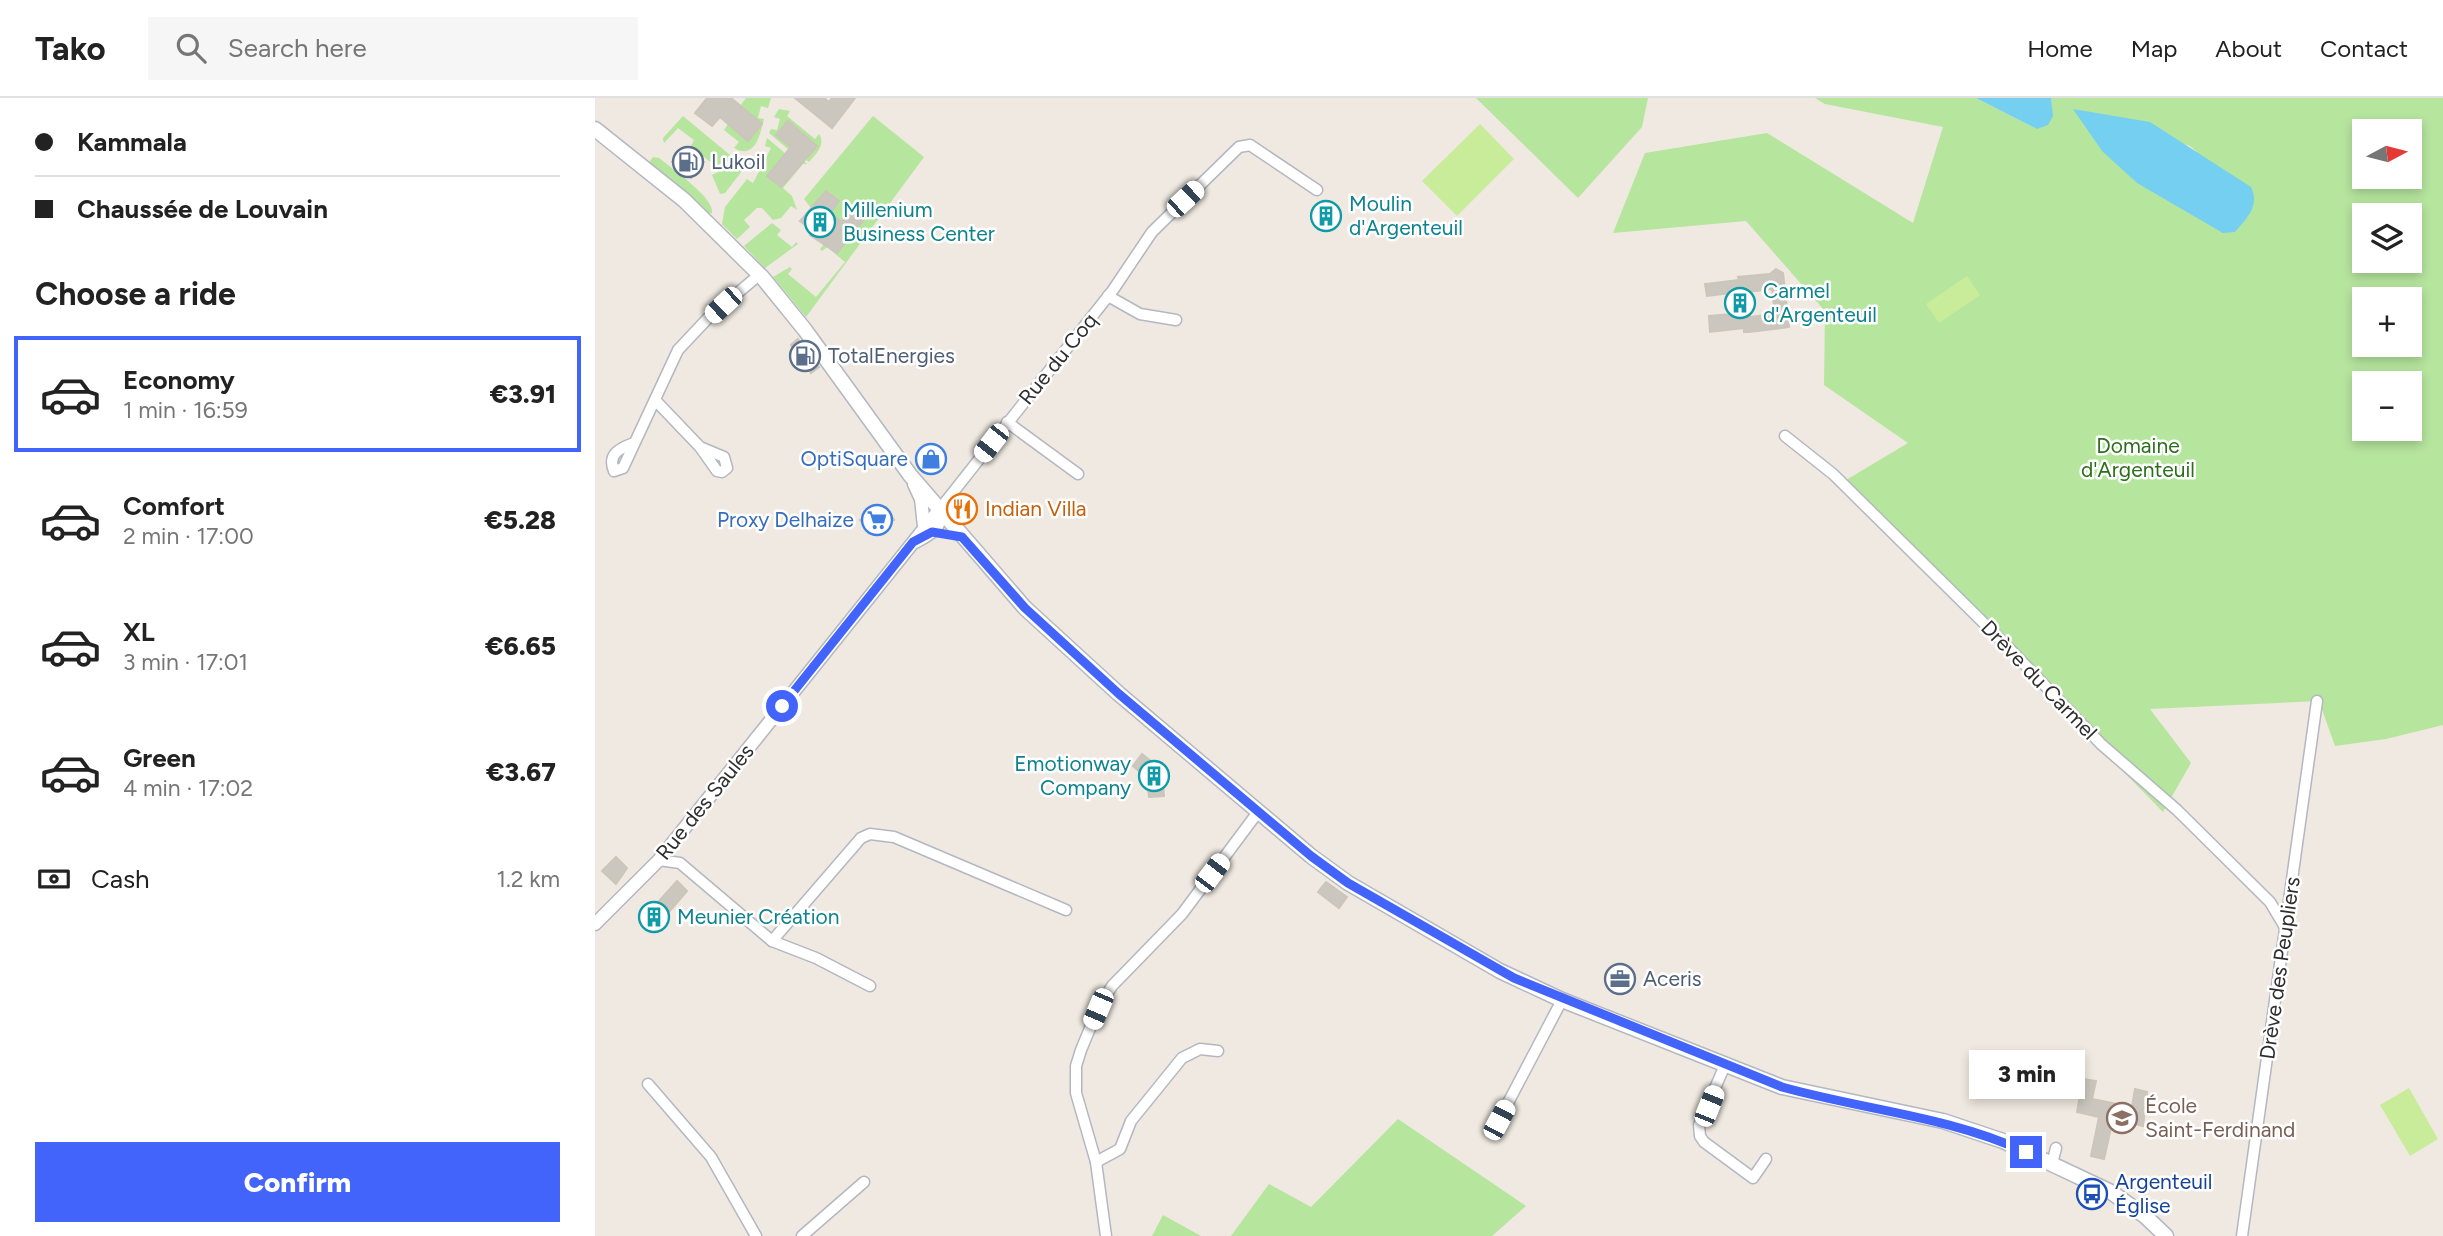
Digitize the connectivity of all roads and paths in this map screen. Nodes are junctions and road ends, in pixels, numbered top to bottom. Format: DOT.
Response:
graph roads {
  1 [pos="595,129"];
  2 [pos="1317,190"];
  3 [pos="759,275"];
  4 [pos="1108,296"];
  5 [pos="1176,320"];
  6 [pos="655,400"];
  7 [pos="1007,422"];
  8 [pos="1785,436"];
  9 [pos="634,443"];
  10 [pos="700,447"];
  11 [pos="1079,474"];
  12 [pos="910,475"];
  13 [pos="939,510"];
  14 [pos="928,529"];
  15 [pos="962,537"];
  16 [pos="2317,701"];
  17 [pos="1258,812"];
  18 [pos="672,844"];
  19 [pos="659,860"];
  20 [pos="680,863"];
  21 [pos="1066,910"];
  22 [pos="595,924"];
  23 [pos="2286,929"];
  24 [pos="772,941"];
  25 [pos="870,986"];
  26 [pos="1562,1000"];
  27 [pos="1218,1051"];
  28 [pos="1725,1065"];
  29 [pos="648,1084"];
  30 [pos="1499,1120"];
  31 [pos="2056,1148"];
  32 [pos="1766,1159"];
  33 [pos="1095,1162"];
  34 [pos="2052,1164"];
  35 [pos="864,1182"];
  36 [pos="756,1236"];
  37 [pos="802,1236"];
  38 [pos="1106,1236"];
  39 [pos="2167,1236"];
  40 [pos="2242,1236"];
  1 -- 3 [label="main road"];
  2 -- 4 [label="street, Rue du Coq"];
  3 -- 6 [label="street"];
  3 -- 12 [label="main road"];
  4 -- 5 [label="street, Rue du Coq"];
  4 -- 7 [label="street, Rue du Coq"];
  6 -- 9 [label="street"];
  6 -- 10 [label="street"];
  7 -- 11 [label="street, Rue du Coq"];
  7 -- 13 [label="street, Rue du Coq"];
  8 -- 23 [label="street, Drève du Carmel"];
  12 -- 13 [label="main road"];
  12 -- 14 [label="street"];
  13 -- 14 [label="street, Rue des Saules"];
  13 -- 15 [label="main road"];
  14 -- 15 [label="street"];
  14 -- 18 [label="street, Rue des Saules"];
  15 -- 17 [label="main road"];
  16 -- 23 [label="street, Drève des Peupliers"];
  17 -- 26 [label="main road"];
  17 -- 33 [label="street"];
  18 -- 19 [label="street, Rue des Saules"];
  18 -- 20 [label="street"];
  19 -- 20 [label="street"];
  19 -- 22 [label="street, Rue des Saules"];
  20 -- 24 [label="street"];
  21 -- 24 [label="street"];
  23 -- 40 [label="street, Drève des Peupliers"];
  24 -- 25 [label="street"];
  26 -- 28 [label="main road"];
  26 -- 30 [label="street"];
  27 -- 33 [label="street"];
  28 -- 32 [label="street"];
  28 -- 34 [label="main road"];
  29 -- 36 [label="street"];
  31 -- 34 [label="street"];
  33 -- 38 [label="street"];
  34 -- 39 [label="main road"];
  35 -- 37 [label="street"];
}
